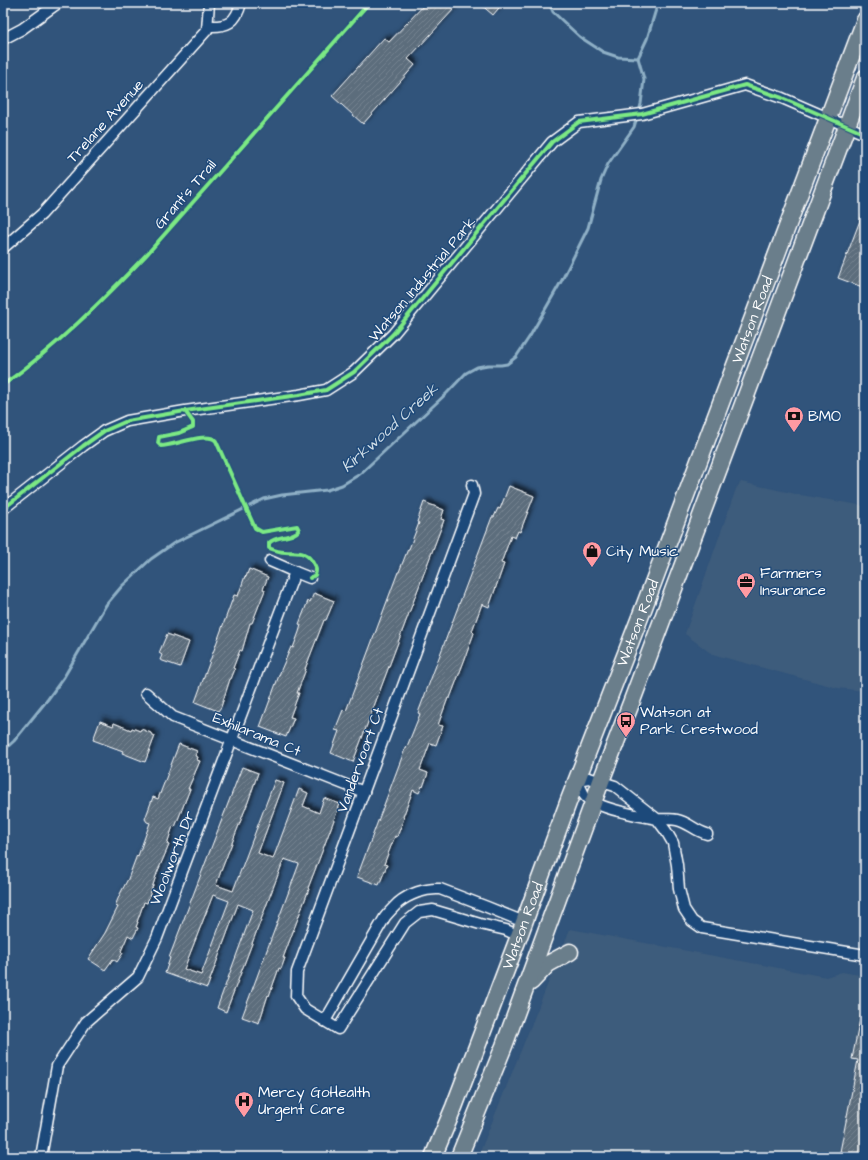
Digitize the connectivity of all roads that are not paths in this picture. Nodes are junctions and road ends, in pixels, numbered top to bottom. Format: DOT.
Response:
graph roads {
  1 [pos="58,3"];
  2 [pos="209,3"];
  3 [pos="241,3"];
  4 [pos="865,20"];
  5 [pos="208,26"];
  6 [pos="3,39"];
  7 [pos="865,78"];
  8 [pos="828,118"];
  9 [pos="847,126"];
  10 [pos="865,134"];
  11 [pos="3,248"];
  12 [pos="472,485"];
  13 [pos="3,509"];
  14 [pos="270,561"];
  15 [pos="295,572"];
  16 [pos="310,578"];
  17 [pos="146,693"];
  18 [pos="232,741"];
  19 [pos="577,780"];
  20 [pos="601,781"];
  21 [pos="364,792"];
  22 [pos="593,802"];
  23 [pos="657,819"];
  24 [pos="707,834"];
  25 [pos="522,929"];
  26 [pos="570,952"];
  27 [pos="865,955"];
  28 [pos="526,987"];
  29 [pos="325,1021"];
  30 [pos="41,1157"];
  31 [pos="432,1157"];
  32 [pos="459,1157"];
  1 -- 6 [label="street"];
  2 -- 5 [label="street"];
  3 -- 5 [label="street"];
  4 -- 8 [label="main road, Watson Road"];
  5 -- 11 [label="street, Trelane Avenue"];
  7 -- 9 [label="main road, Watson Road"];
  8 -- 9 [label="street, Watson Industrial Park"];
  8 -- 13 [label="street, Watson Industrial Park"];
  8 -- 19 [label="main road, Watson Road"];
  9 -- 10 [label="street, Watson Industrial Park"];
  9 -- 20 [label="main road, Watson Road"];
  12 -- 21 [label="street, Vandervoort Ct"];
  14 -- 15 [label="street"];
  15 -- 16 [label="street"];
  15 -- 18 [label="street, Woolworth Dr"];
  17 -- 18 [label="street, Exhilarama Ct"];
  18 -- 21 [label="street, Exhilarama Ct"];
  18 -- 30 [label="street, Woolworth Dr"];
  19 -- 20 [label="street"];
  19 -- 22 [label="street"];
  19 -- 25 [label="main road, Watson Road"];
  20 -- 22 [label="main road, Watson Road"];
  20 -- 23 [label="street"];
  21 -- 29 [label="street, Vandervoort Ct"];
  22 -- 23 [label="street"];
  22 -- 28 [label="main road, Watson Road"];
  23 -- 24 [label="street"];
  23 -- 27 [label="street"];
  25 -- 29 [label="street, Vandervoort Ct"];
  25 -- 29 [label="street"];
  25 -- 31 [label="main road, Watson Road"];
  26 -- 28 [label="main road"];
  28 -- 32 [label="main road, Watson Road"];
}
